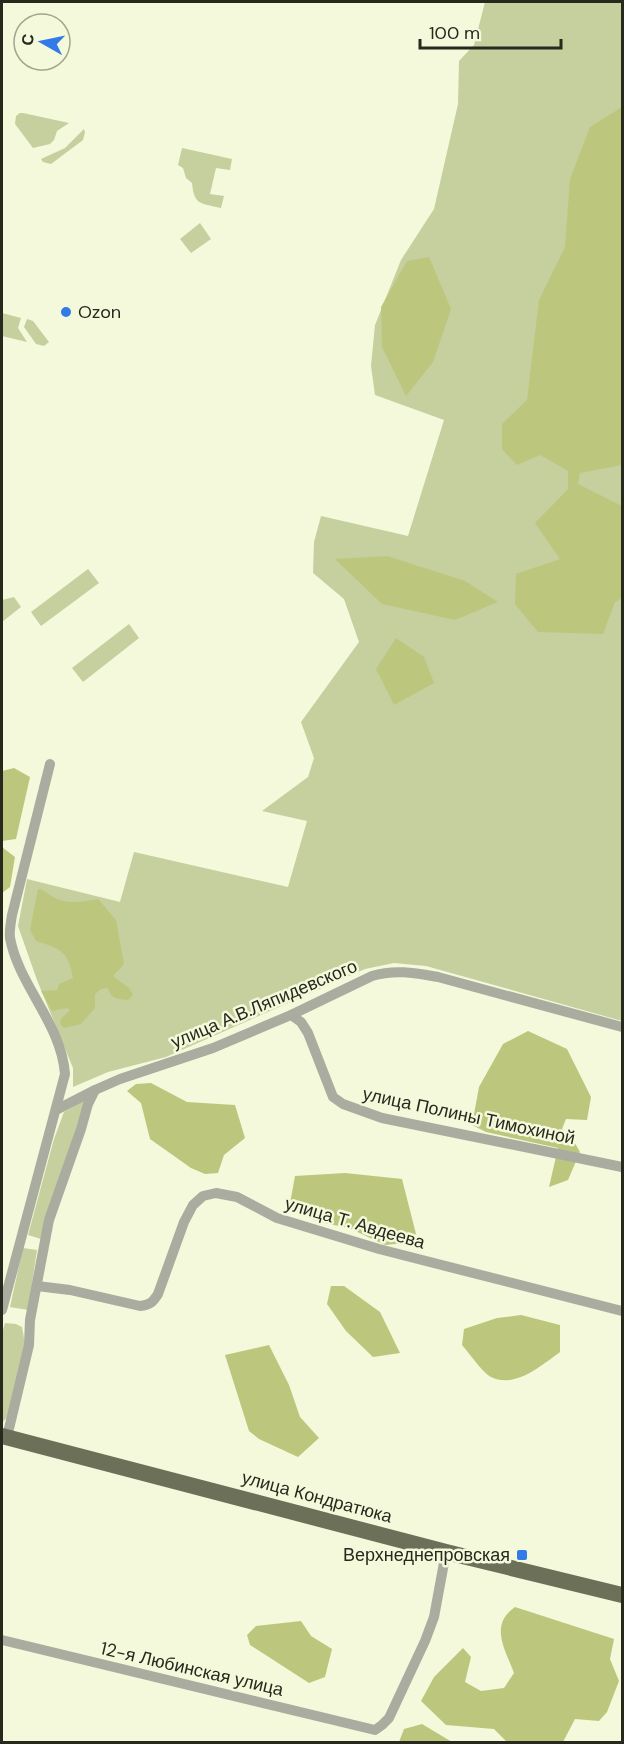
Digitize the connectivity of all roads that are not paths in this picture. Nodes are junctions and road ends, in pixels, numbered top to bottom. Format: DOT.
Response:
graph roads {
  1 [pos="50,764"];
  2 [pos="291,1015"];
  3 [pos="622,1027"];
  4 [pos="94,1090"];
  5 [pos="56,1110"];
  6 [pos="622,1167"];
  7 [pos="37,1286"];
  8 [pos="2,1310"];
  9 [pos="622,1311"];
  10 [pos="4,1437"];
  11 [pos="446,1552"];
  12 [pos="622,1595"];
  13 [pos="2,1640"];
  1 -- 5 [label="street"];
  2 -- 3 [label="street, улица А.В.Ляпидевского"];
  2 -- 4 [label="street, улица А.В.Ляпидевского"];
  2 -- 6 [label="street, улица Полины Тимохиной"];
  4 -- 5 [label="street, улица А.В.Ляпидевского"];
  4 -- 7 [label="street"];
  5 -- 8 [label="street"];
  7 -- 9 [label="street, улица Т. Авдеева"];
  7 -- 10 [label="street"];
  10 -- 11 [label="main road, улица Кондратюка"];
  11 -- 12 [label="main road, улица Кондратюка"];
  11 -- 13 [label="street, 12-я Любинская улица"];
}
